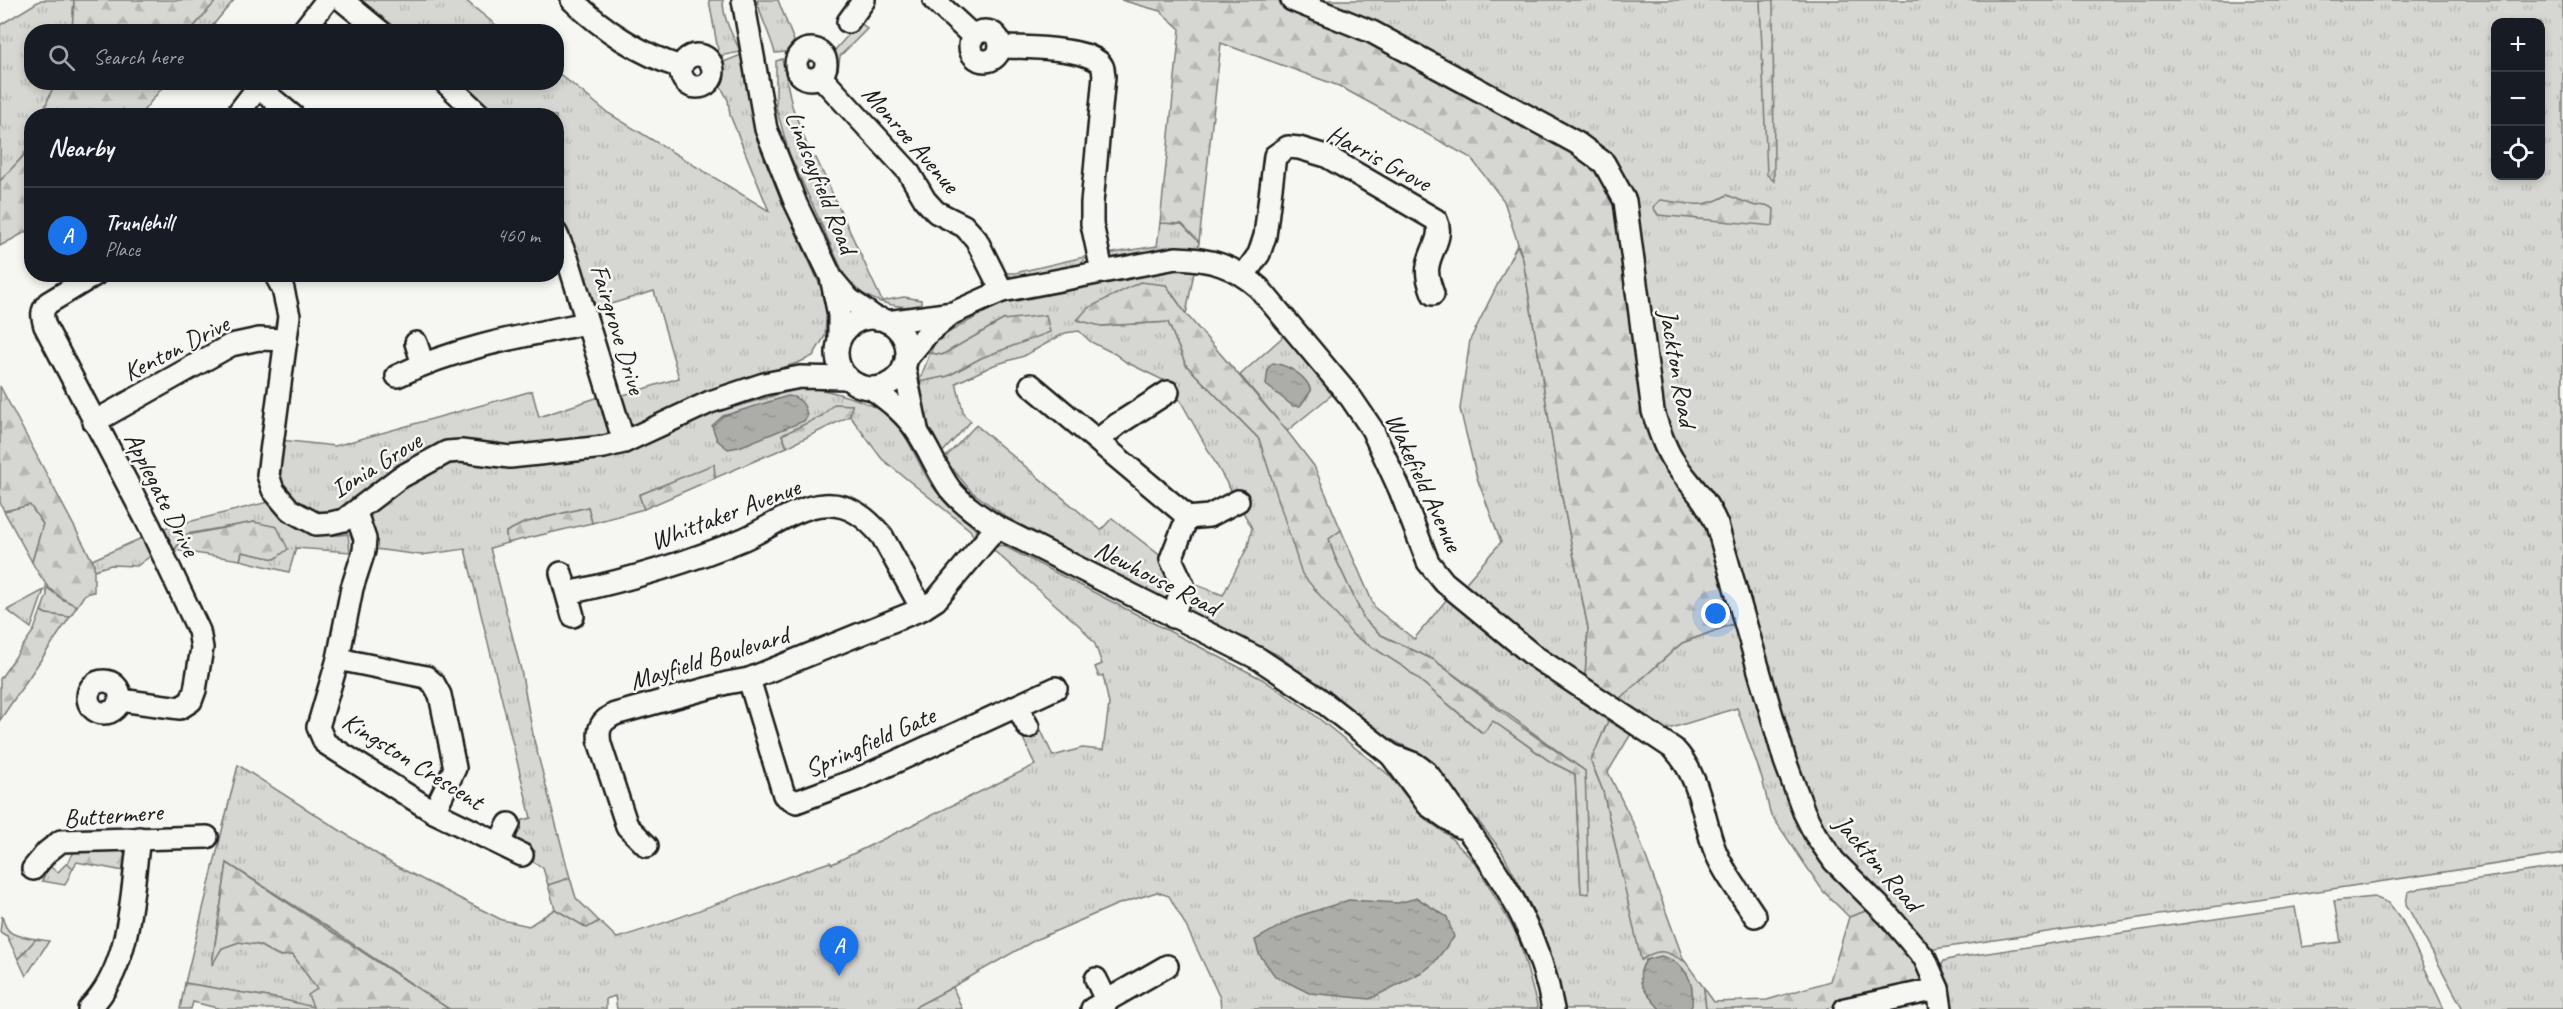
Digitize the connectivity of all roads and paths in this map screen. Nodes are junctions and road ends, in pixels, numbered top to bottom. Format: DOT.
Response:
graph roads {
  1 [pos="327,0"];
  2 [pos="342,0"];
  3 [pos="572,0"];
  4 [pos="743,0"];
  5 [pos="864,0"];
  6 [pos="934,0"];
  7 [pos="1292,0"];
  8 [pos="848,22"];
  9 [pos="308,24"];
  10 [pos="371,24"];
  11 [pos="681,67"];
  12 [pos="820,76"];
  13 [pos="256,90"];
  14 [pos="265,90"];
  15 [pos="453,90"];
  16 [pos="242,108"];
  17 [pos="284,108"];
  18 [pos="473,108"];
  19 [pos="564,251"];
  20 [pos="1102,271"];
  21 [pos="1244,275"];
  22 [pos="831,277"];
  23 [pos="83,282"];
  24 [pos="279,282"];
  25 [pos="1002,291"];
  26 [pos="1434,294"];
  27 [pos="953,313"];
  28 [pos="882,320"];
  29 [pos="587,322"];
  30 [pos="286,340"];
  31 [pos="416,343"];
  32 [pos="838,345"];
  33 [pos="905,363"];
  34 [pos="423,364"];
  35 [pos="398,376"];
  36 [pos="800,377"];
  37 [pos="847,378"];
  38 [pos="1031,385"];
  39 [pos="871,388"];
  40 [pos="1168,392"];
  41 [pos="94,422"];
  42 [pos="918,432"];
  43 [pos="1098,440"];
  44 [pos="624,442"];
  45 [pos="1238,501"];
  46 [pos="356,513"];
  47 [pos="1187,518"];
  48 [pos="997,527"];
  49 [pos="922,609"];
  50 [pos="573,616"];
  51 [pos="1173,616"];
  52 [pos="338,659"];
  53 [pos="749,679"];
  54 [pos="1056,688"];
  55 [pos="120,700"];
  56 [pos="1017,706"];
  57 [pos="1028,727"];
  58 [pos="434,812"];
  59 [pos="509,824"];
  60 [pos="207,837"];
  61 [pos="139,838"];
  62 [pos="499,843"];
  63 [pos="646,846"];
  64 [pos="522,855"];
  65 [pos="33,869"];
  66 [pos="1755,916"];
  67 [pos="1167,966"];
  68 [pos="1096,979"];
  69 [pos="1939,999"];
  70 [pos="1099,1005"];
  71 [pos="89,1009"];
  72 [pos="1553,1009"];
  73 [pos="1845,1009"];
  1 -- 9 [label="street"];
  2 -- 10 [label="street"];
  3 -- 11 [label="street"];
  4 -- 22 [label="street, Lindsayfield Road"];
  5 -- 8 [label="street"];
  6 -- 20 [label="street"];
  7 -- 69 [label="street, Jackton Road"];
  12 -- 25 [label="street, Monroe Avenue"];
  13 -- 16 [label="street"];
  14 -- 17 [label="street"];
  15 -- 18 [label="street"];
  19 -- 29 [label="street, Fairgrove Drive"];
  20 -- 21 [label="street, Wakefield Avenue"];
  20 -- 25 [label="street, Wakefield Avenue"];
  21 -- 26 [label="street, Harris Grove"];
  21 -- 66 [label="street, Wakefield Avenue"];
  22 -- 28 [label="street, Lindsayfield Road"];
  22 -- 32 [label="street, Lindsayfield Road"];
  23 -- 41 [label="street, Applegate Drive"];
  24 -- 30 [label="street, Ionia Grove"];
  25 -- 27 [label="street, Wakefield Avenue"];
  27 -- 28 [label="street, Wakefield Avenue"];
  27 -- 33 [label="street, Wakefield Avenue"];
  28 -- 32 [label="street"];
  28 -- 33 [label="street"];
  29 -- 34 [label="street"];
  29 -- 44 [label="street, Fairgrove Drive"];
  30 -- 41 [label="street, Kenton Drive"];
  30 -- 46 [label="street, Ionia Grove"];
  31 -- 34 [label="street"];
  32 -- 36 [label="street, Ionia Grove"];
  32 -- 37 [label="street"];
  33 -- 39 [label="street"];
  33 -- 42 [label="street, Newhouse Road"];
  34 -- 35 [label="street"];
  36 -- 37 [label="street, Ionia Grove"];
  36 -- 44 [label="street, Ionia Grove"];
  37 -- 39 [label="street"];
  38 -- 43 [label="street"];
  39 -- 42 [label="street, Newhouse Road"];
  40 -- 43 [label="street"];
  41 -- 55 [label="street, Applegate Drive"];
  42 -- 48 [label="street, Newhouse Road"];
  43 -- 47 [label="street"];
  44 -- 46 [label="street, Ionia Grove"];
  45 -- 47 [label="street"];
  46 -- 52 [label="street, Kingston Crescent"];
  47 -- 51 [label="street"];
  48 -- 49 [label="street, Mayfield Boulevard"];
  48 -- 51 [label="street, Newhouse Road"];
  49 -- 50 [label="street, Whittaker Avenue"];
  49 -- 53 [label="street, Mayfield Boulevard"];
  51 -- 72 [label="street, Newhouse Road"];
  52 -- 58 [label="street, Kingston Crescent"];
  52 -- 58 [label="street"];
  53 -- 56 [label="street, Springfield Gate"];
  53 -- 63 [label="street, Mayfield Boulevard"];
  54 -- 56 [label="street, Springfield Gate"];
  56 -- 57 [label="street"];
  58 -- 62 [label="street, Kingston Crescent"];
  59 -- 62 [label="street"];
  60 -- 61 [label="street, Buttermere"];
  61 -- 65 [label="street, Buttermere"];
  61 -- 71 [label="street"];
  62 -- 64 [label="street, Kingston Crescent"];
  67 -- 70 [label="street"];
  68 -- 70 [label="street"];
  69 -- 73 [label="street"];
}
